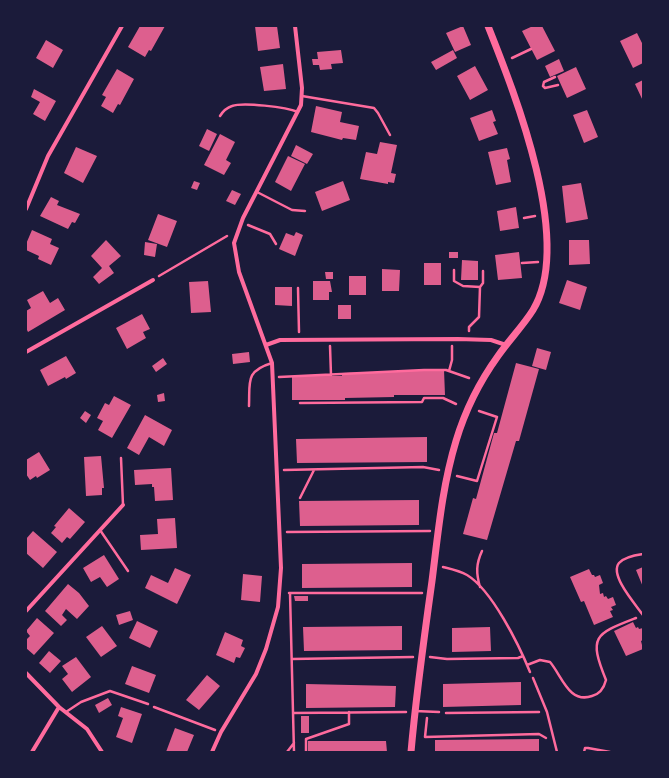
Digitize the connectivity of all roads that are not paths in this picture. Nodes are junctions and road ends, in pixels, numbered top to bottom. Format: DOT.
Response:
graph roads {
  1 [pos="122,26"];
  2 [pos="295,26"];
  3 [pos="488,26"];
  4 [pos="302,96"];
  5 [pos="298,112"];
  6 [pos="220,116"];
  7 [pos="390,135"];
  8 [pos="257,192"];
  9 [pos="26,209"];
  10 [pos="305,211"];
  11 [pos="153,280"];
  12 [pos="266,345"];
  13 [pos="506,345"];
  14 [pos="26,352"];
  15 [pos="272,363"];
  16 [pos="249,406"];
  17 [pos="121,458"];
  18 [pos="124,505"];
  19 [pos="100,530"];
  20 [pos="643,554"];
  21 [pos="128,572"];
  22 [pos="26,611"];
  23 [pos="643,615"];
  24 [pos="26,673"];
  25 [pos="532,678"];
  26 [pos="148,704"];
  27 [pos="59,707"];
  28 [pos="411,711"];
  29 [pos="66,712"];
  30 [pos="439,712"];
  31 [pos="32,752"];
  32 [pos="102,752"];
  33 [pos="212,752"];
  34 [pos="411,752"];
  35 [pos="557,752"];
  1 -- 9 [label="street"];
  2 -- 4 [label="street"];
  3 -- 13 [label="street"];
  4 -- 5 [label="street"];
  4 -- 7 [label="lane"];
  5 -- 6 [label="lane"];
  5 -- 8 [label="street"];
  8 -- 10 [label="lane"];
  8 -- 12 [label="street"];
  11 -- 14 [label="street"];
  12 -- 13 [label="street"];
  12 -- 15 [label="street"];
  13 -- 28 [label="street"];
  15 -- 16 [label="lane"];
  15 -- 33 [label="street"];
  17 -- 18 [label="lane"];
  18 -- 19 [label="street"];
  19 -- 21 [label="lane"];
  19 -- 22 [label="street"];
  20 -- 23 [label="lane"];
  24 -- 27 [label="street"];
  25 -- 35 [label="lane"];
  26 -- 29 [label="lane"];
  27 -- 29 [label="street"];
  27 -- 31 [label="street"];
  28 -- 30 [label="lane"];
  28 -- 34 [label="street"];
  29 -- 32 [label="street"];
}
